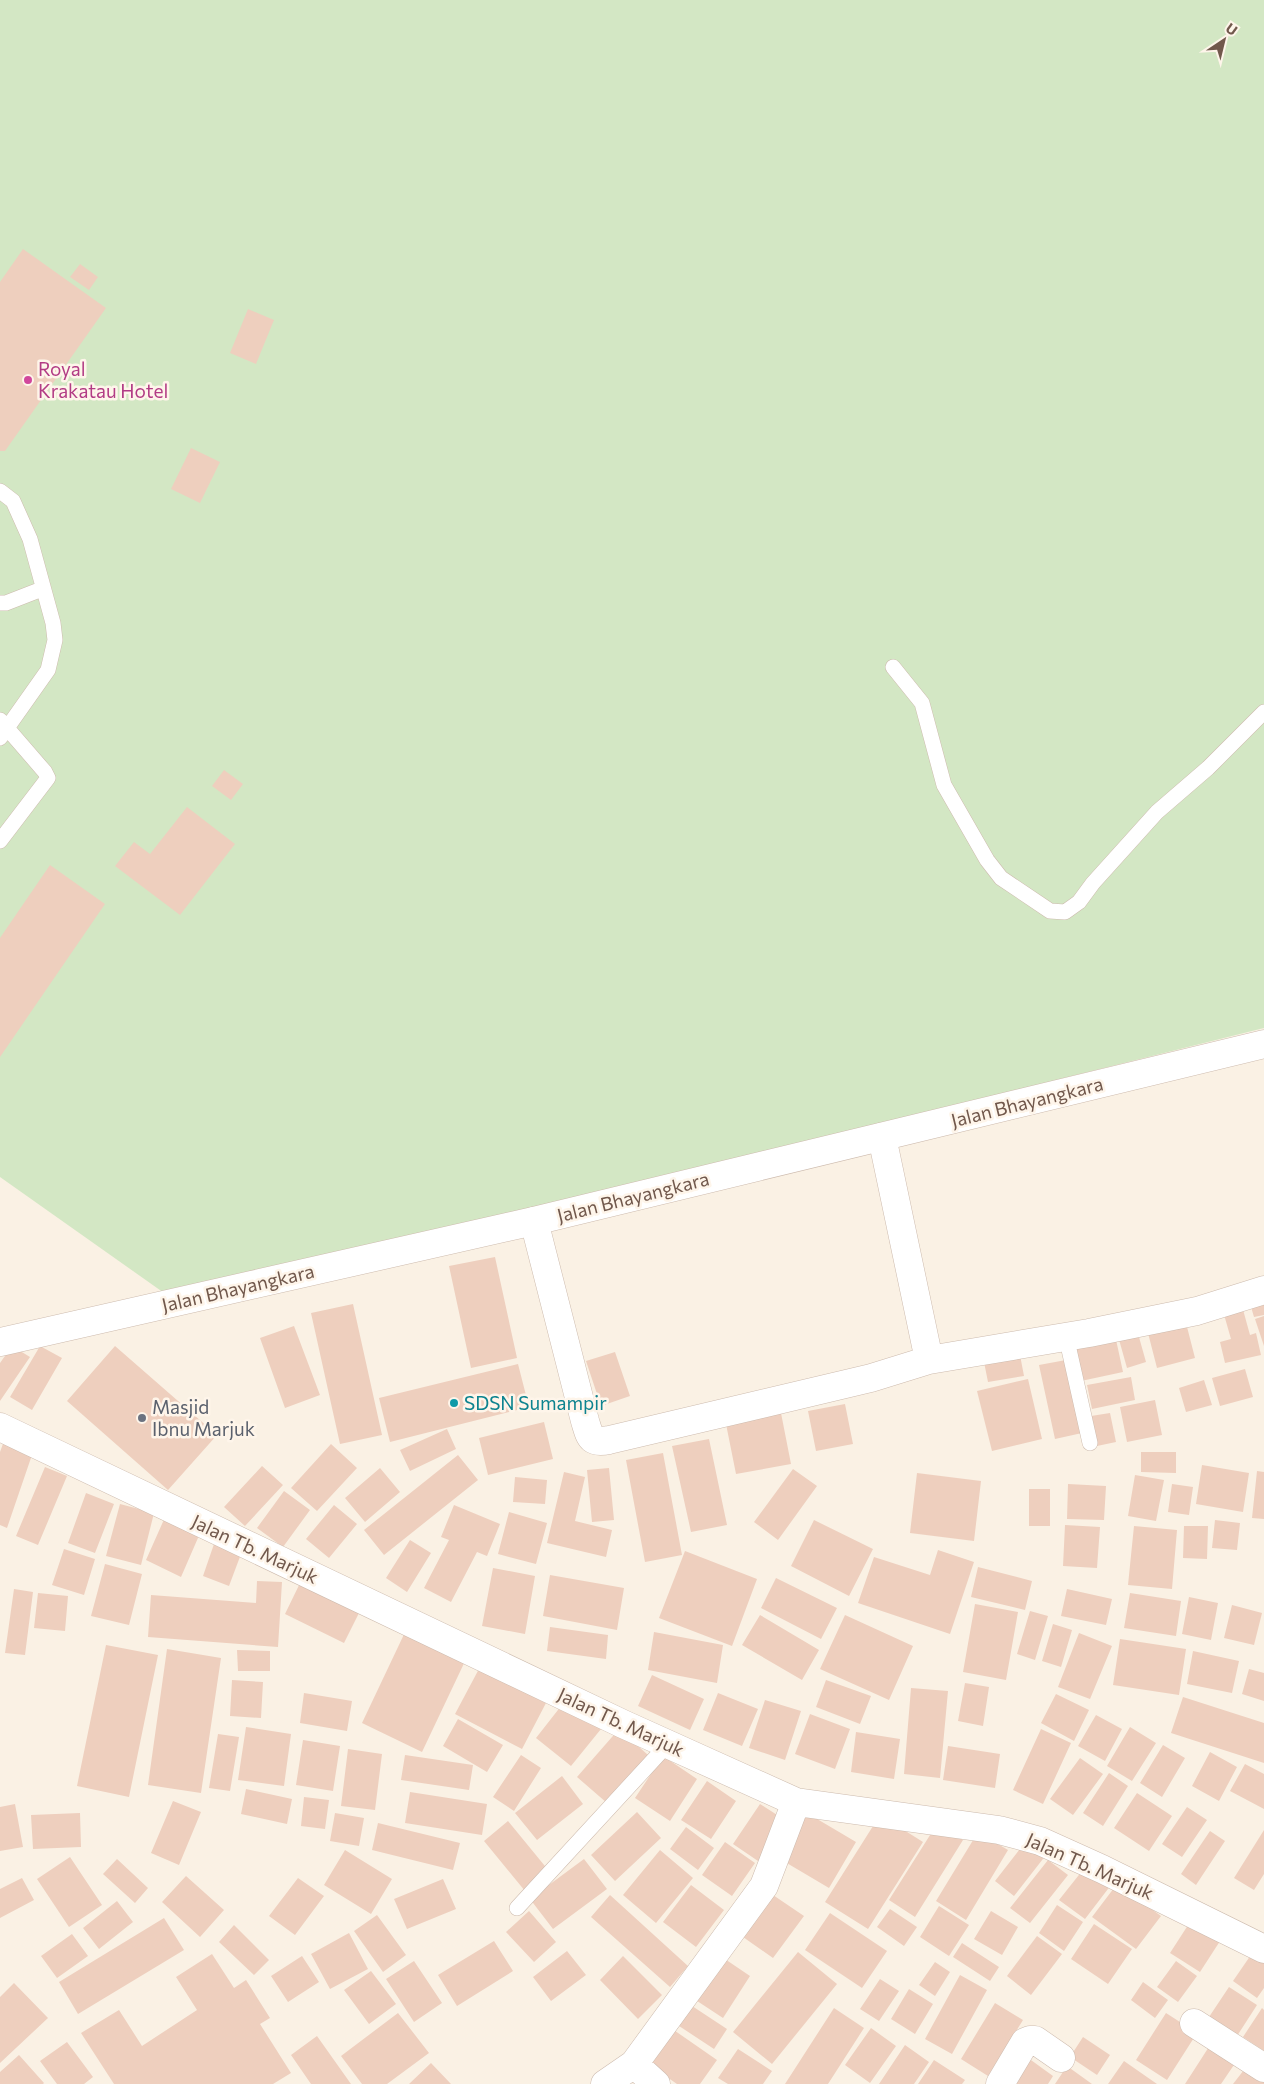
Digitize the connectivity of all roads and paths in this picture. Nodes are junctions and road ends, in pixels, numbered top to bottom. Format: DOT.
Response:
graph roads {
  1 [pos="0,491"];
  2 [pos="42,589"];
  3 [pos="0,603"];
  4 [pos="893,667"];
  5 [pos="1264,712"];
  6 [pos="3,729"];
  7 [pos="0,841"];
  8 [pos="1264,1044"];
  9 [pos="882,1137"];
  10 [pos="534,1221"];
  11 [pos="1264,1290"];
  12 [pos="1066,1336"];
  13 [pos="0,1342"];
  14 [pos="929,1360"];
  15 [pos="0,1427"];
  16 [pos="1090,1443"];
  17 [pos="668,1744"];
  18 [pos="796,1802"];
  19 [pos="517,1908"];
  20 [pos="1264,1949"];
  21 [pos="1194,2023"];
  22 [pos="1061,2058"];
  23 [pos="634,2064"];
  24 [pos="1264,2068"];
  25 [pos="604,2084"];
  26 [pos="656,2084"];
  27 [pos="1000,2084"];
  1 -- 2 [label="lane"];
  2 -- 3 [label="lane"];
  2 -- 6 [label="lane"];
  4 -- 5 [label="lane"];
  6 -- 7 [label="lane"];
  8 -- 9 [label="street, Jalan Bhayangkara"];
  9 -- 10 [label="street, Jalan Bhayangkara"];
  9 -- 14 [label="street"];
  10 -- 13 [label="street, Jalan Bhayangkara"];
  10 -- 14 [label="street"];
  11 -- 12 [label="street"];
  12 -- 14 [label="street"];
  12 -- 16 [label="lane"];
  15 -- 17 [label="street, Jalan Tb. Marjuk"];
  17 -- 18 [label="street, Jalan Tb. Marjuk"];
  17 -- 19 [label="lane"];
  18 -- 20 [label="street, Jalan Tb. Marjuk"];
  18 -- 23 [label="street"];
  21 -- 24 [label="street"];
  22 -- 27 [label="street"];
  23 -- 25 [label="street"];
  23 -- 26 [label="street"];
}
